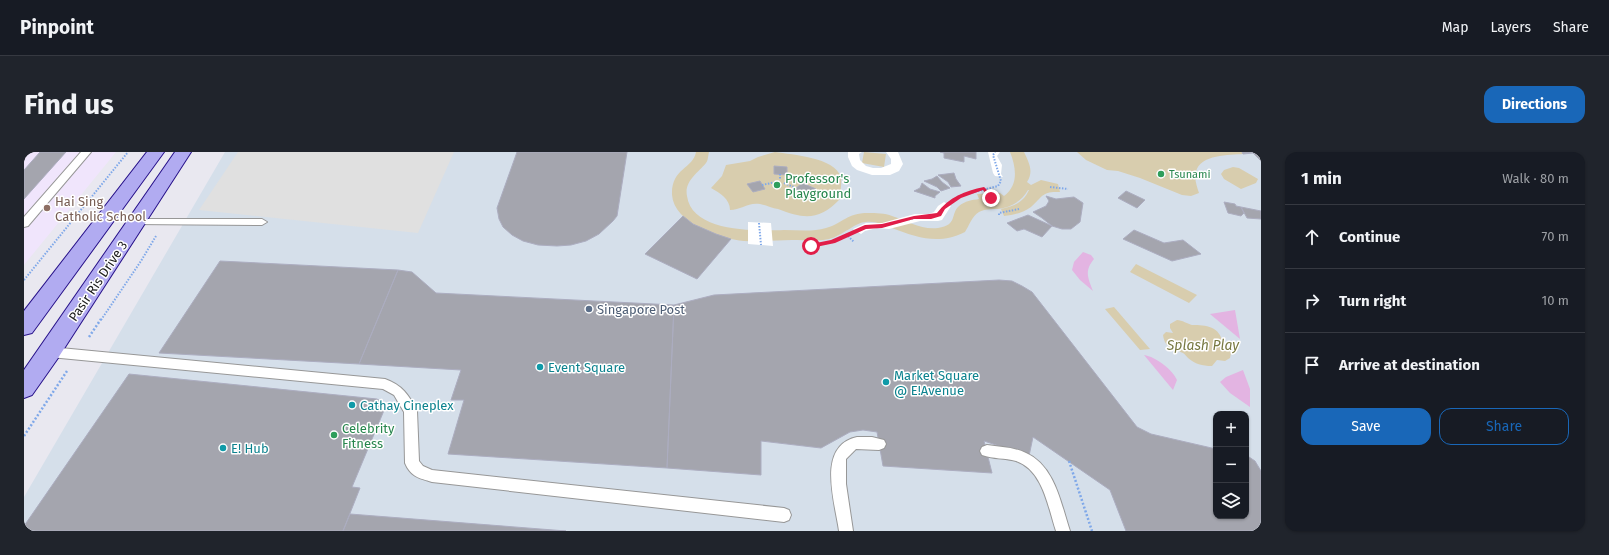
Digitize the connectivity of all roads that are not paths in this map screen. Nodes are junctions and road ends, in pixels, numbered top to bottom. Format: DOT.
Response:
graph roads {
  1 [pos="86,152"];
  2 [pos="156,152"];
  3 [pos="183,152"];
  4 [pos="137,222"];
  5 [pos="262,222"];
  6 [pos="24,224"];
  7 [pos="24,327"];
  8 [pos="50,352"];
  9 [pos="24,388"];
  10 [pos="879,444"];
  11 [pos="987,451"];
  12 [pos="784,515"];
  13 [pos="846,531"];
  14 [pos="1062,531"];
  1 -- 6 [label="lane"];
  2 -- 7 [label="main road"];
  3 -- 4 [label="main road, Pasir Ris Drive 3"];
  4 -- 5 [label="lane"];
  4 -- 8 [label="main road, Pasir Ris Drive 3"];
  8 -- 9 [label="main road, Pasir Ris Drive 3"];
  8 -- 12 [label="lane"];
  10 -- 13 [label="lane"];
  11 -- 14 [label="lane"];
}
